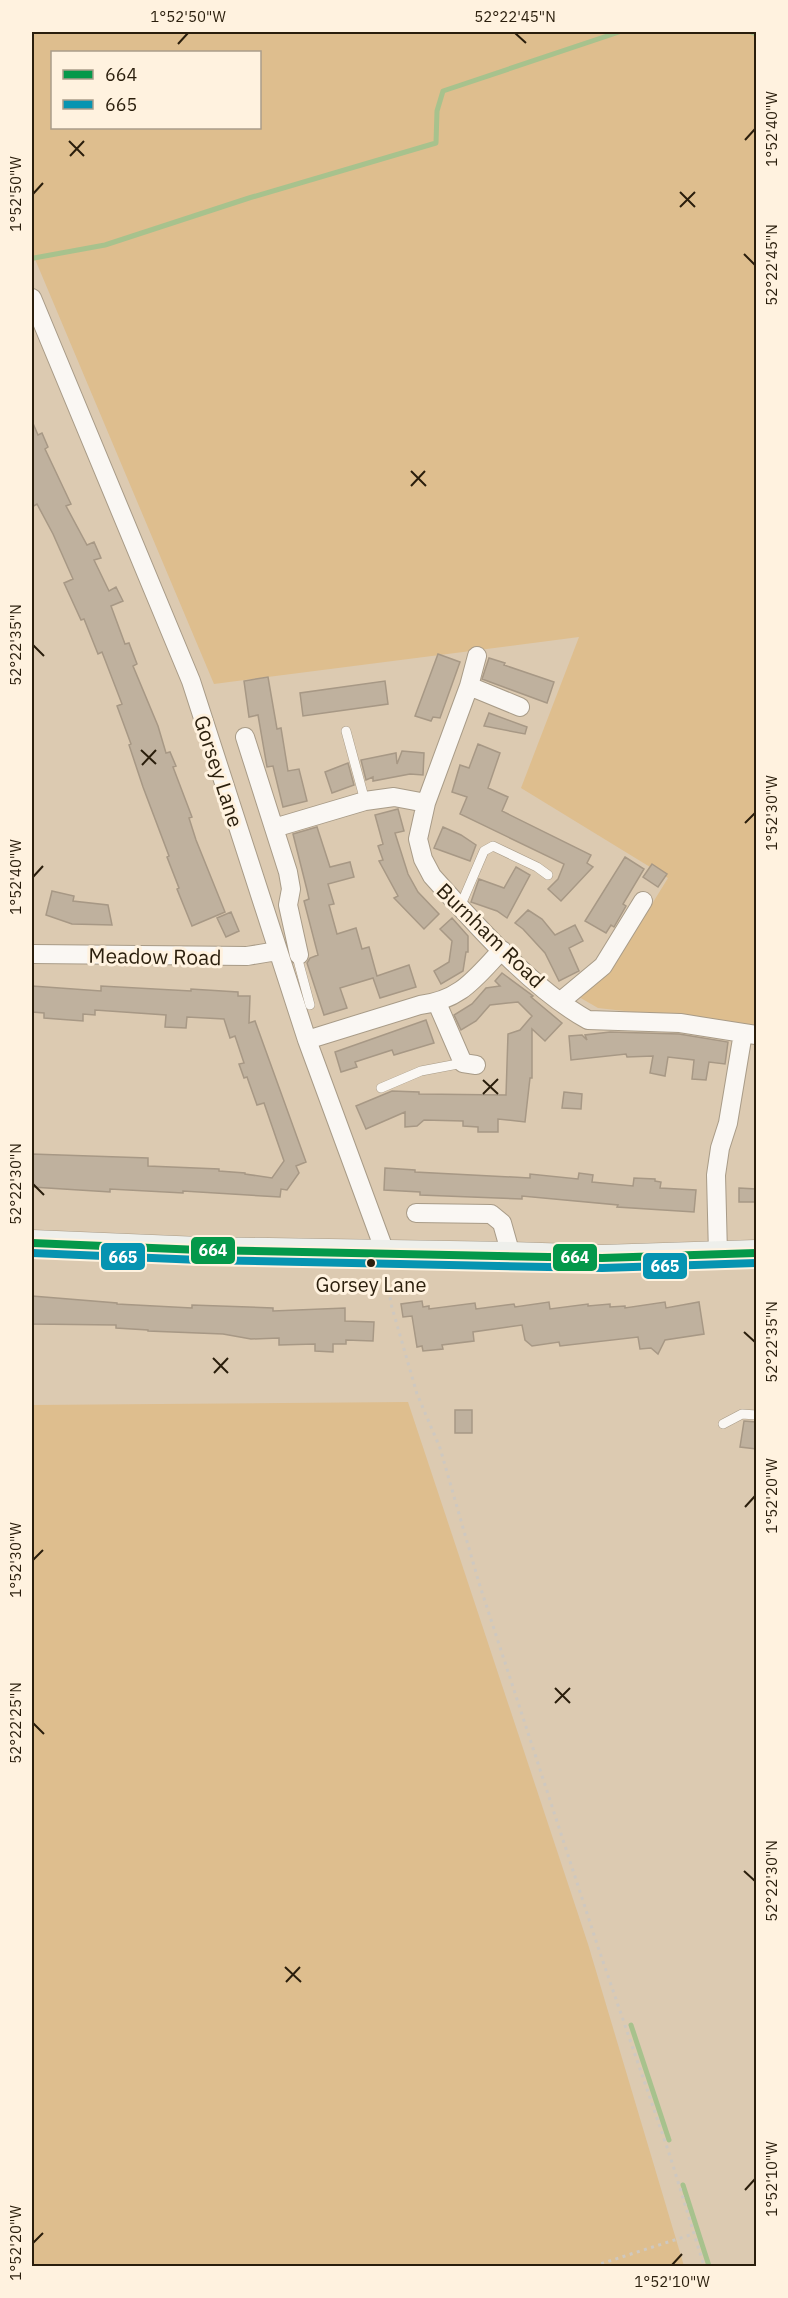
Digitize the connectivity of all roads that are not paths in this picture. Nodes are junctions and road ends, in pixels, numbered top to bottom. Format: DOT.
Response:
graph roads {
  1 [pos="32,298"];
  2 [pos="477,656"];
  3 [pos="469,686"];
  4 [pos="520,707"];
  5 [pos="346,731"];
  6 [pos="245,737"];
  7 [pos="365,801"];
  8 [pos="426,803"];
  9 [pos="274,828"];
  10 [pos="548,875"];
  11 [pos="643,901"];
  12 [pos="460,907"];
  13 [pos="502,950"];
  14 [pos="277,951"];
  15 [pos="32,954"];
  16 [pos="298,955"];
  17 [pos="561,1001"];
  18 [pos="437,1003"];
  19 [pos="310,1005"];
  20 [pos="750,1034"];
  21 [pos="307,1040"];
  22 [pos="469,1064"];
  23 [pos="381,1088"];
  24 [pos="416,1213"];
  25 [pos="32,1243"];
  26 [pos="385,1252"];
  27 [pos="756,1253"];
  28 [pos="718,1254"];
  29 [pos="511,1255"];
  30 [pos="756,1415"];
  31 [pos="723,1424"];
  1 -- 14 [label="street, Gorsey Lane"];
  2 -- 3 [label="street, Burnham Road"];
  3 -- 4 [label="street"];
  3 -- 8 [label="street, Burnham Road"];
  5 -- 7 [label="lane"];
  6 -- 9 [label="street"];
  7 -- 8 [label="street"];
  7 -- 9 [label="street"];
  8 -- 12 [label="street, Burnham Road"];
  9 -- 16 [label="street"];
  10 -- 12 [label="lane"];
  11 -- 17 [label="street"];
  12 -- 13 [label="street, Burnham Road"];
  13 -- 17 [label="street, Burnham Road"];
  13 -- 18 [label="street"];
  14 -- 15 [label="street, Meadow Road"];
  14 -- 21 [label="street, Gorsey Lane"];
  16 -- 19 [label="lane"];
  17 -- 20 [label="street, Burnham Road"];
  18 -- 21 [label="street"];
  18 -- 22 [label="street"];
  20 -- 28 [label="street, Burnham Road"];
  21 -- 26 [label="street, Gorsey Lane"];
  22 -- 23 [label="lane"];
  24 -- 29 [label="street"];
  25 -- 26 [label="street"];
  26 -- 29 [label="street"];
  27 -- 28 [label="street"];
  28 -- 29 [label="street"];
  30 -- 31 [label="lane"];
}
